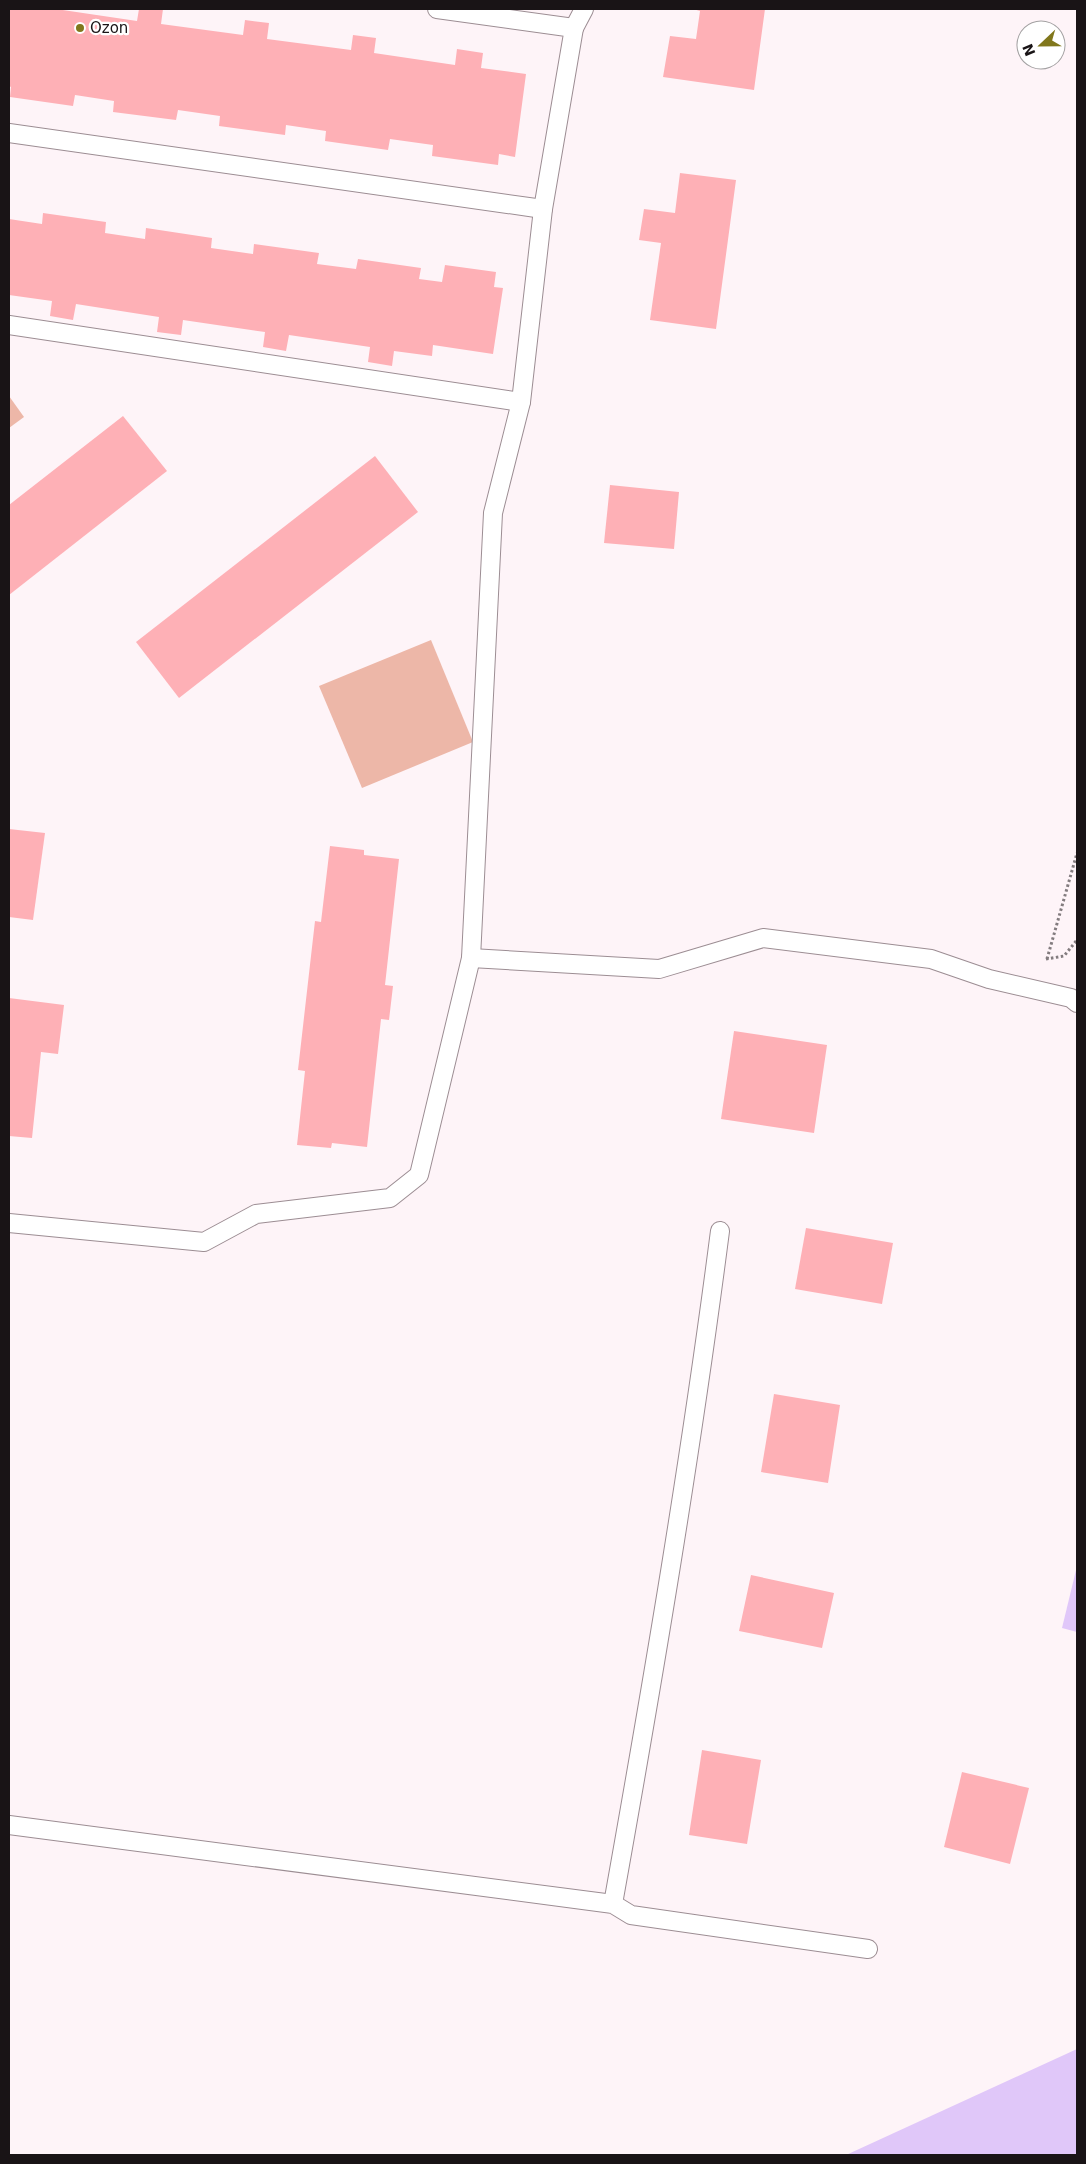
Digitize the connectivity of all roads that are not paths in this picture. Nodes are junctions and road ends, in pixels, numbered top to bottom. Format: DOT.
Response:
graph roads {
  1 [pos="437,9"];
  2 [pos="584,9"];
  3 [pos="574,28"];
  4 [pos="9,133"];
  5 [pos="542,209"];
  6 [pos="9,325"];
  7 [pos="521,402"];
  8 [pos="471,958"];
  9 [pos="1077,1003"];
  10 [pos="9,1223"];
  11 [pos="720,1231"];
  12 [pos="9,1825"];
  13 [pos="613,1904"];
  14 [pos="868,1949"];
  1 -- 3 [label="lane"];
  2 -- 3 [label="lane"];
  3 -- 5 [label="lane"];
  4 -- 5 [label="lane"];
  5 -- 7 [label="lane"];
  6 -- 7 [label="lane"];
  7 -- 8 [label="lane"];
  8 -- 9 [label="lane"];
  8 -- 10 [label="lane"];
  11 -- 13 [label="lane"];
  12 -- 13 [label="lane"];
  13 -- 14 [label="lane"];
}
